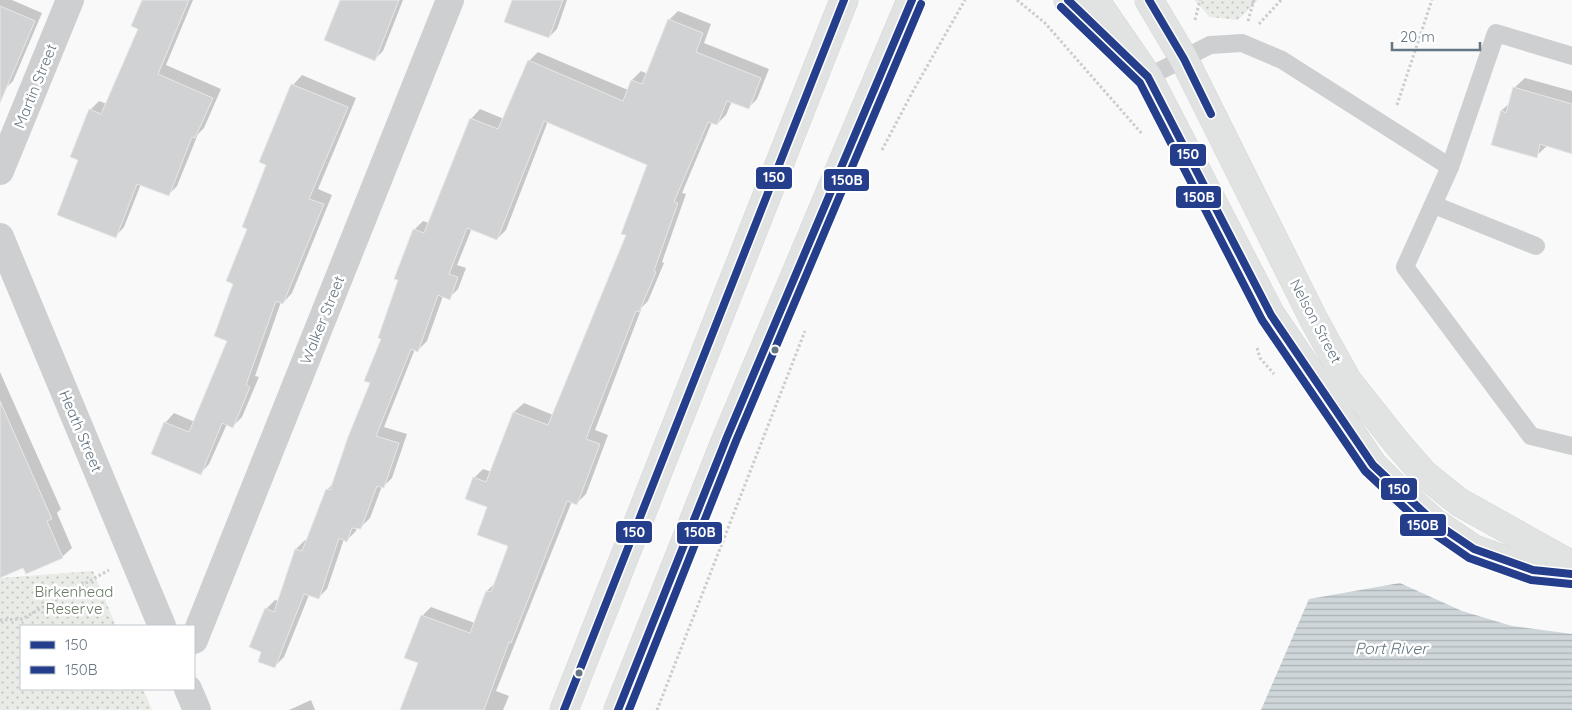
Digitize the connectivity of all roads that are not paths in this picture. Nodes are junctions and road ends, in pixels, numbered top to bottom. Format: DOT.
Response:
graph roads {
  1 [pos="70,0"];
  2 [pos="450,0"];
  3 [pos="844,0"];
  4 [pos="1068,0"];
  5 [pos="1095,0"];
  6 [pos="1149,0"];
  7 [pos="911,1"];
  8 [pos="1572,56"];
  9 [pos="1184,60"];
  10 [pos="1148,77"];
  11 [pos="1450,167"];
  12 [pos="0,171"];
  13 [pos="1434,205"];
  14 [pos="0,236"];
  15 [pos="1536,246"];
  16 [pos="1572,446"];
  17 [pos="1572,565"];
  18 [pos="1572,574"];
  19 [pos="162,625"];
  20 [pos="195,638"];
  21 [pos="188,690"];
  22 [pos="197,710"];
  23 [pos="564,710"];
  24 [pos="618,710"];
  1 -- 12 [label="street, Martin Street"];
  2 -- 20 [label="street, Walker Street"];
  3 -- 23 [label="main road"];
  4 -- 10 [label="main road"];
  5 -- 10 [label="main road, Nelson Street"];
  6 -- 9 [label="main road, Nelson Street"];
  7 -- 24 [label="main road"];
  8 -- 11 [label="lane"];
  9 -- 10 [label="lane"];
  9 -- 11 [label="lane"];
  9 -- 17 [label="main road, Nelson Street"];
  10 -- 18 [label="main road, Nelson Street"];
  11 -- 13 [label="lane"];
  13 -- 15 [label="lane"];
  13 -- 16 [label="lane"];
  14 -- 19 [label="street, Heath Street"];
  21 -- 22 [label="street"];
}
